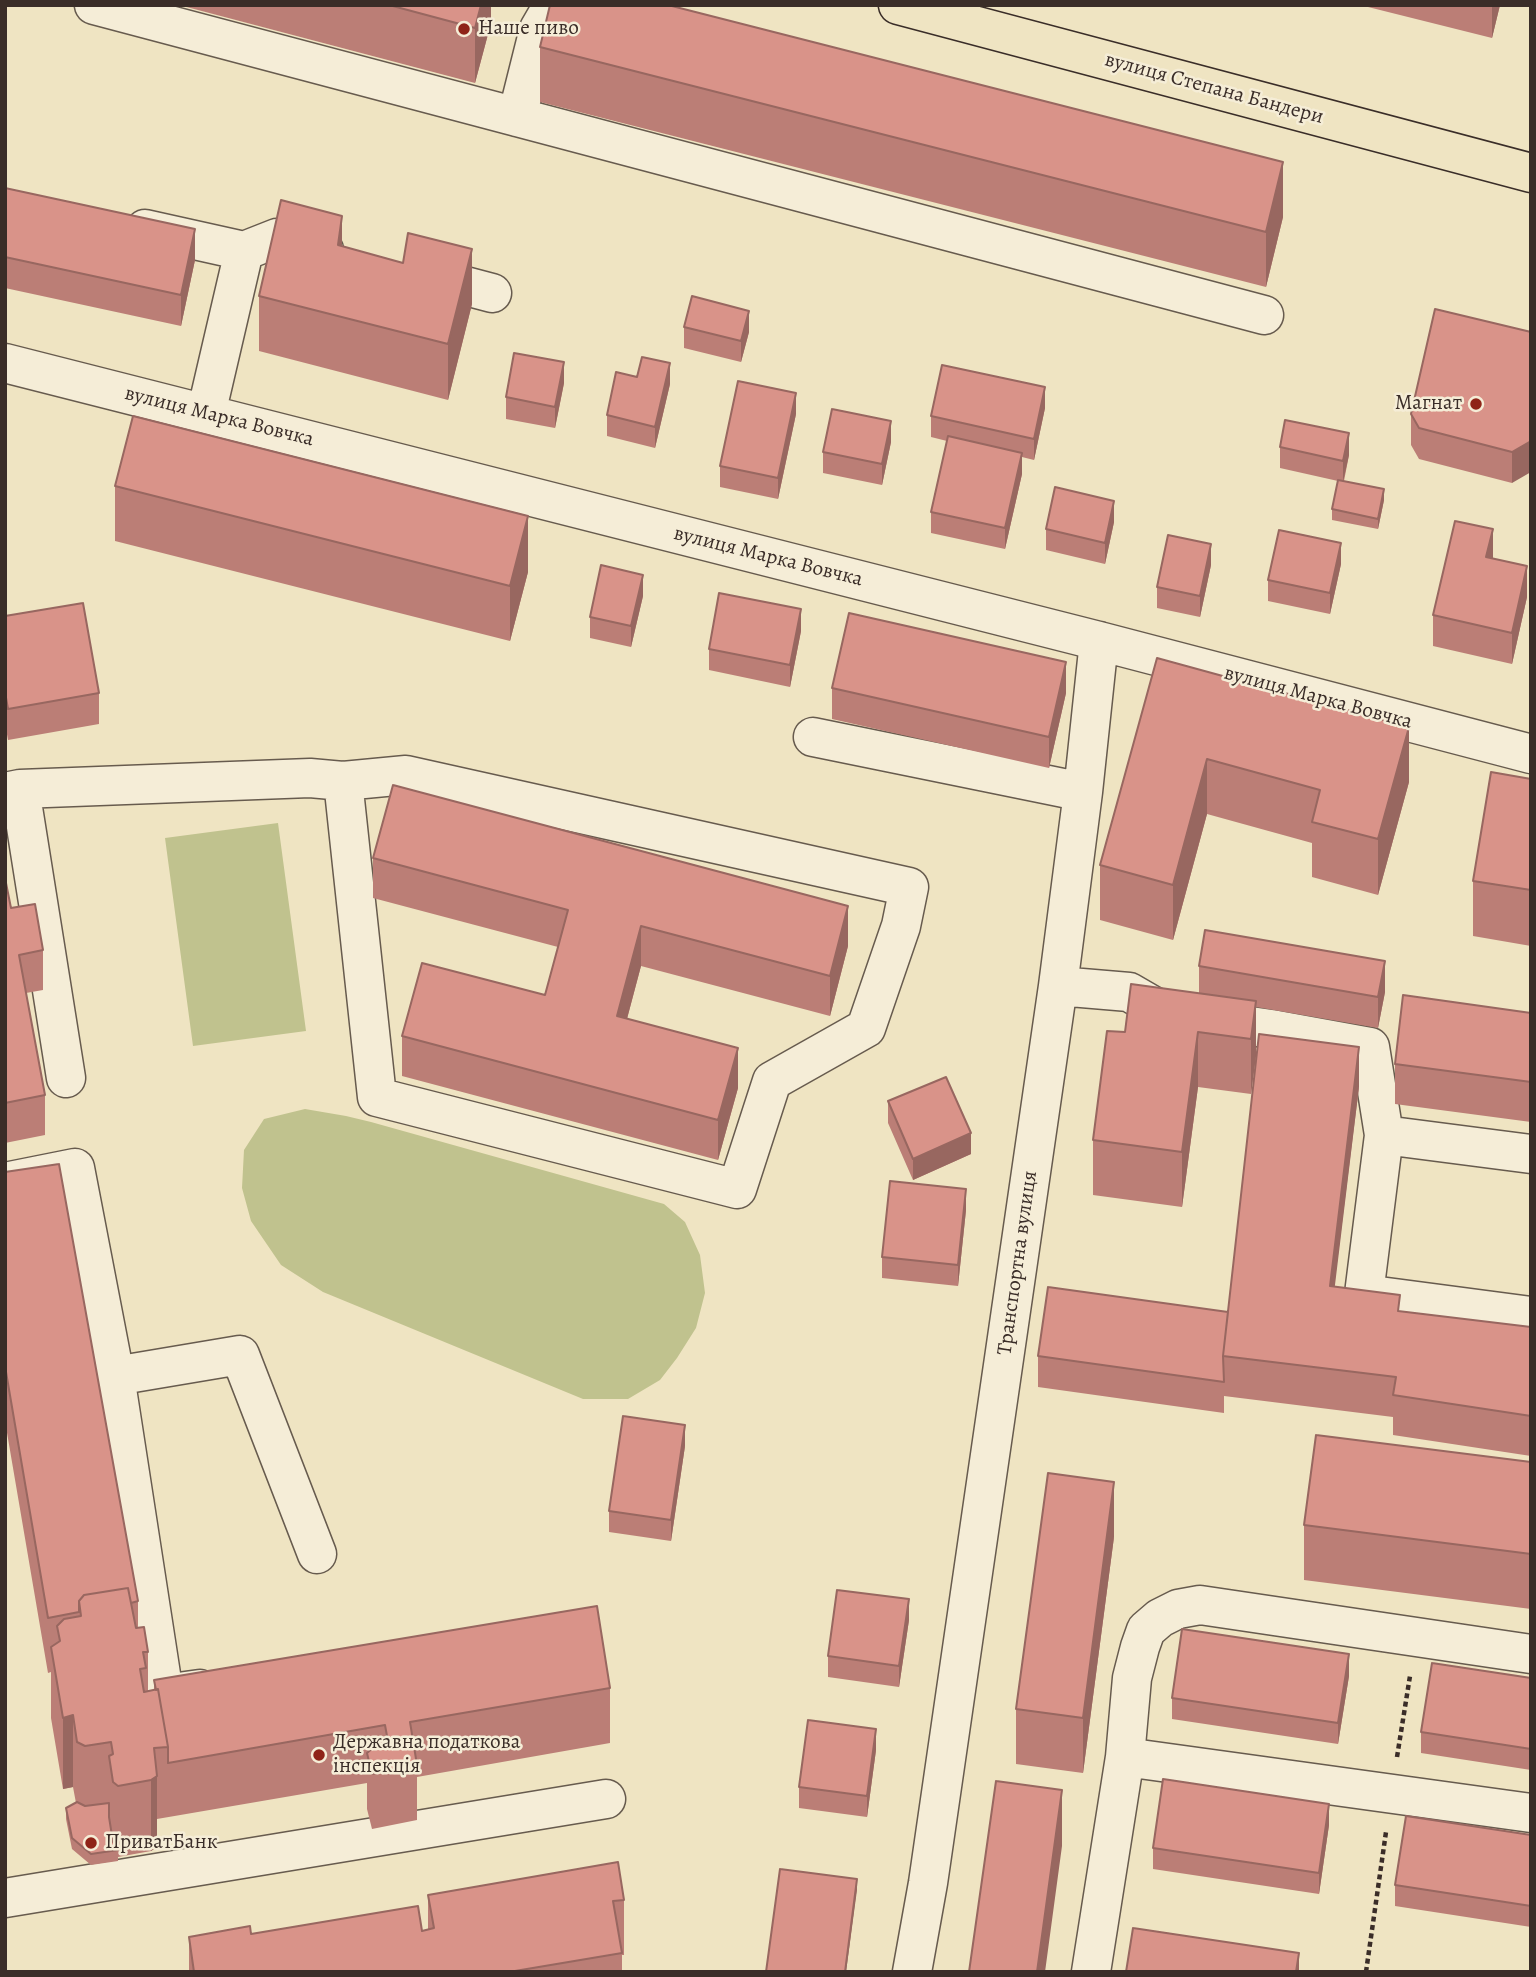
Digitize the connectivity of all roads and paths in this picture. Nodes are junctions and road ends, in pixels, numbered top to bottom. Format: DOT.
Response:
graph roads {
  1 [pos="94,5"];
  2 [pos="553,5"];
  3 [pos="898,5"];
  4 [pos="517,117"];
  5 [pos="1531,173"];
  6 [pos="111,221"];
  7 [pos="244,251"];
  8 [pos="492,293"];
  9 [pos="1264,315"];
  10 [pos="5,363"];
  11 [pos="206,414"];
  12 [pos="1099,641"];
  13 [pos="813,737"];
  14 [pos="1531,754"];
  15 [pos="343,781"];
  16 [pos="12,790"];
  17 [pos="1083,792"];
  18 [pos="1058,986"];
  19 [pos="66,1078"];
  20 [pos="1384,1136"];
  21 [pos="1531,1154"];
  22 [pos="5,1182"];
  23 [pos="1531,1317"];
  24 [pos="115,1376"];
  25 [pos="317,1554"];
  26 [pos="1531,1654"];
  27 [pos="230,1685"];
  28 [pos="1125,1757"];
  29 [pos="606,1799"];
  30 [pos="1531,1813"];
  31 [pos="5,1898"];
  32 [pos="912,1972"];
  33 [pos="1091,1972"];
  1 -- 4 [label="street"];
  2 -- 4 [label="street"];
  3 -- 5 [label="main road, вулиця Степана Бандери"];
  4 -- 9 [label="street"];
  6 -- 7 [label="street"];
  7 -- 8 [label="street"];
  7 -- 11 [label="street"];
  10 -- 11 [label="street, вулиця Марка Вовчка"];
  11 -- 12 [label="street, вулиця Марка Вовчка"];
  12 -- 14 [label="street, вулиця Марка Вовчка"];
  12 -- 17 [label="street, Транспортна вулиця"];
  13 -- 17 [label="street"];
  15 -- 15 [label="street"];
  15 -- 16 [label="street"];
  16 -- 19 [label="street"];
  17 -- 18 [label="street, Транспортна вулиця"];
  18 -- 20 [label="street"];
  18 -- 32 [label="street, Транспортна вулиця"];
  20 -- 21 [label="street"];
  20 -- 23 [label="street"];
  22 -- 24 [label="street"];
  24 -- 25 [label="street"];
  24 -- 27 [label="street"];
  26 -- 28 [label="street"];
  28 -- 30 [label="street"];
  28 -- 33 [label="street"];
  29 -- 31 [label="street"];
}
